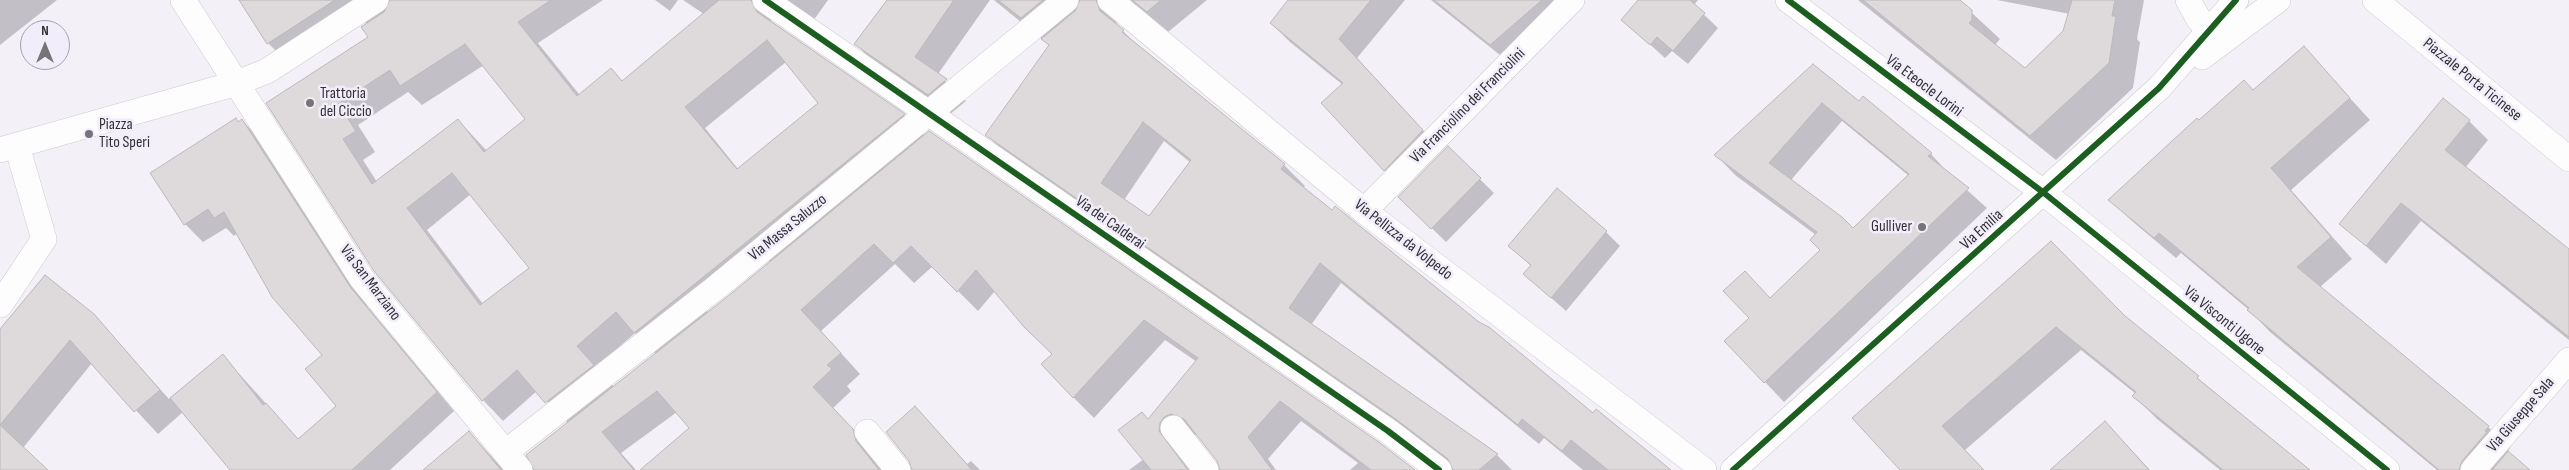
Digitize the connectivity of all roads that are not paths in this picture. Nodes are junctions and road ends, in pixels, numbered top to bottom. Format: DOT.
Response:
graph roads {
  1 [pos="183,0"];
  2 [pos="376,0"];
  3 [pos="764,0"];
  4 [pos="1066,0"];
  5 [pos="1110,0"];
  6 [pos="1572,0"];
  7 [pos="1788,0"];
  8 [pos="2188,0"];
  9 [pos="2236,0"];
  10 [pos="2278,0"];
  11 [pos="2375,0"];
  12 [pos="2210,32"];
  13 [pos="237,83"];
  14 [pos="2159,88"];
  15 [pos="927,114"];
  16 [pos="8,148"];
  17 [pos="2569,160"];
  18 [pos="2044,193"];
  19 [pos="1364,211"];
  20 [pos="0,305"];
  21 [pos="2569,360"];
  22 [pos="1173,428"];
  23 [pos="867,432"];
  24 [pos="514,461"];
  25 [pos="898,470"];
  26 [pos="1206,470"];
  27 [pos="1440,470"];
  28 [pos="1704,470"];
  29 [pos="1733,470"];
  30 [pos="2387,470"];
  31 [pos="2473,470"];
  1 -- 13 [label="street, Via San Marziano"];
  2 -- 13 [label="street"];
  3 -- 15 [label="street, Via dei Calderai"];
  4 -- 15 [label="street, Via Massa Saluzzo"];
  5 -- 19 [label="street, Via Pellizza da Volpedo"];
  6 -- 19 [label="street, Via Franciolino dei Franciolini"];
  7 -- 18 [label="street, Via Eteocle Lorini"];
  8 -- 12 [label="street"];
  9 -- 12 [label="street, Via Emilia"];
  10 -- 14 [label="street, Via Emilia"];
  11 -- 17 [label="street, Piazzale Porta Ticinese"];
  12 -- 14 [label="street, Via Emilia"];
  13 -- 16 [label="street"];
  13 -- 24 [label="street, Via San Marziano"];
  14 -- 18 [label="street, Via Emilia"];
  15 -- 24 [label="street, Via Massa Saluzzo"];
  15 -- 27 [label="street, Via dei Calderai"];
  16 -- 20 [label="street"];
  18 -- 29 [label="street, Via Emilia"];
  18 -- 30 [label="street, Via Visconti Ugone"];
  19 -- 28 [label="street, Via Pellizza da Volpedo"];
  21 -- 31 [label="street, Via Giuseppe Sala"];
  22 -- 26 [label="street"];
  23 -- 25 [label="street"];
}
